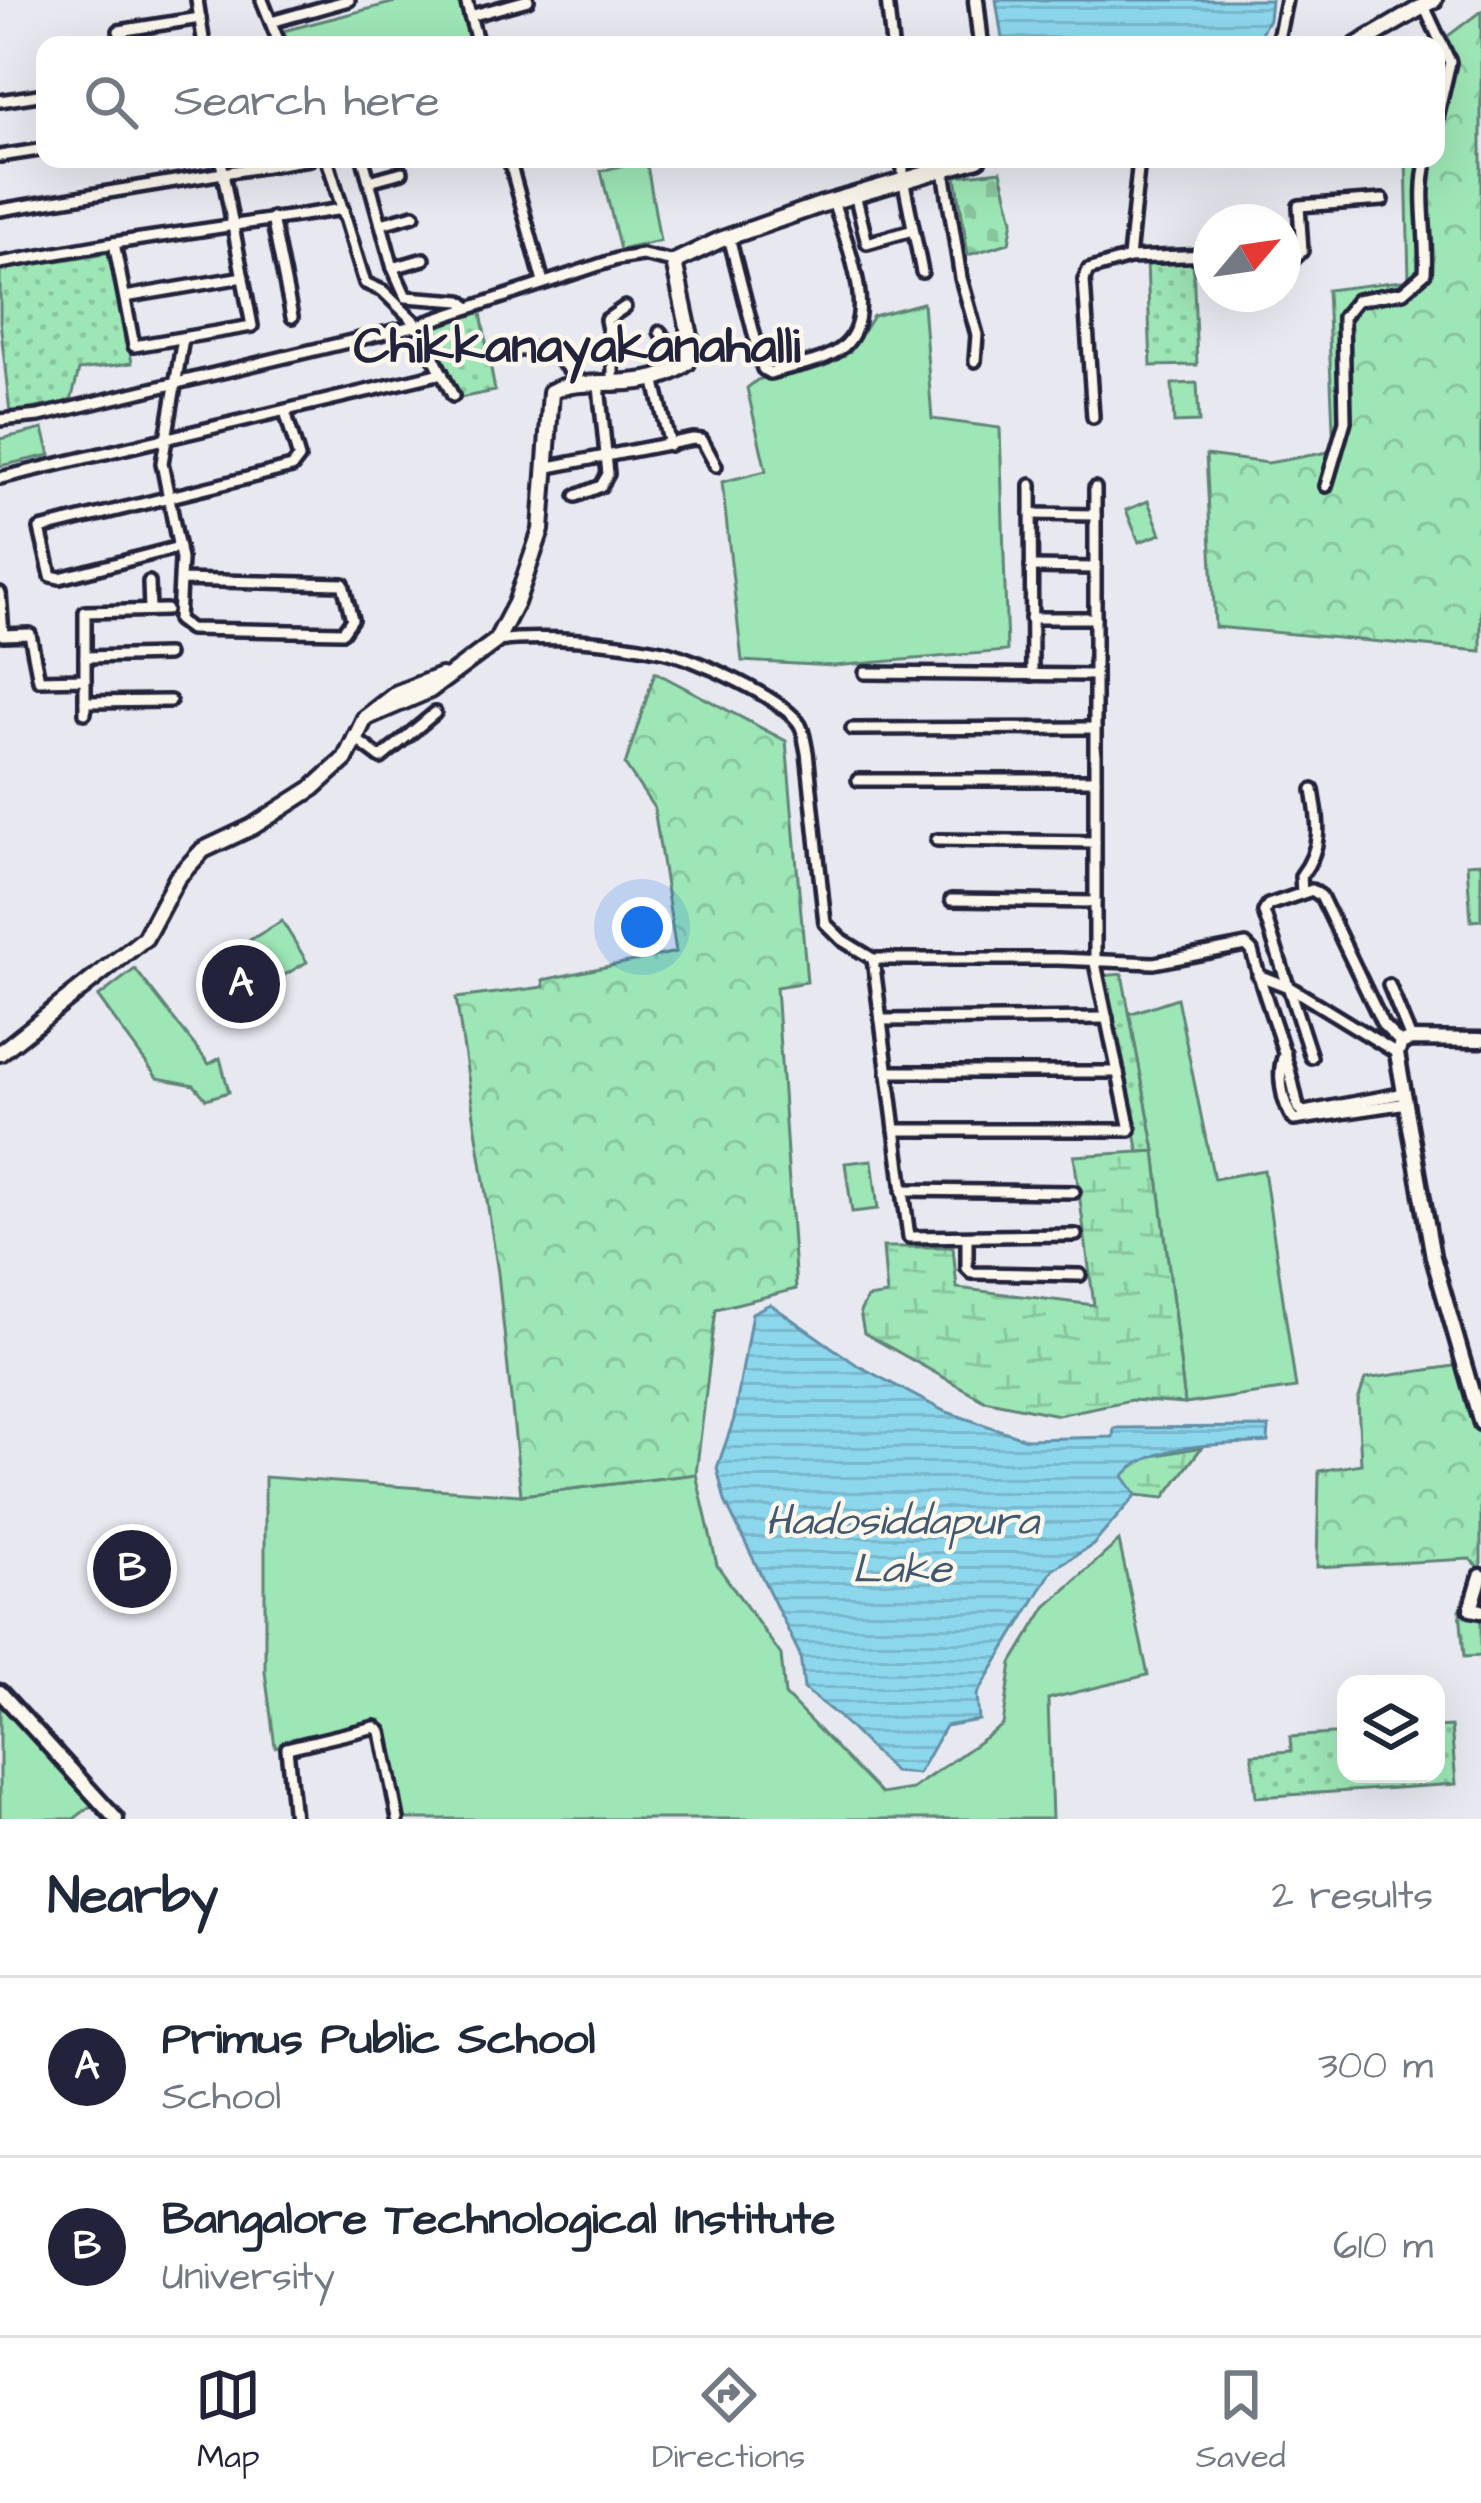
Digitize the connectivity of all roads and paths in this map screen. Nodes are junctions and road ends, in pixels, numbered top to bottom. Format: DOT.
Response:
graph roads {
  1 [pos="197,0"];
  2 [pos="262,0"];
  3 [pos="349,0"];
  4 [pos="466,0"];
  5 [pos="528,0"];
  6 [pos="887,0"];
  7 [pos="976,0"];
  8 [pos="1286,0"];
  9 [pos="335,2"];
  10 [pos="1429,3"];
  11 [pos="470,16"];
  12 [pos="200,18"];
  13 [pos="271,22"];
  14 [pos="119,31"];
  15 [pos="203,36"];
  16 [pos="276,36"];
  17 [pos="476,36"];
  18 [pos="891,36"];
  19 [pos="980,36"];
  20 [pos="1279,36"];
  21 [pos="1372,36"];
  22 [pos="1441,36"];
  23 [pos="1445,48"];
  24 [pos="1445,84"];
  25 [pos="36,95"];
  26 [pos="0,101"];
  27 [pos="36,150"];
  28 [pos="0,156"];
  29 [pos="222,168"];
  30 [pos="254,168"];
  31 [pos="330,168"];
  32 [pos="365,168"];
  33 [pos="511,168"];
  34 [pos="903,168"];
  35 [pos="950,168"];
  36 [pos="1138,168"];
  37 [pos="1424,168"];
  38 [pos="944,170"];
  39 [pos="402,172"];
  40 [pos="223,173"];
  41 [pos="903,178"];
  42 [pos="369,181"];
  43 [pos="855,194"];
  44 [pos="1383,200"];
  45 [pos="833,201"];
  46 [pos="1301,206"];
  47 [pos="343,208"];
  48 [pos="0,210"];
  49 [pos="414,215"];
  50 [pos="272,218"];
  51 [pos="233,224"];
  52 [pos="381,224"];
  53 [pos="914,230"];
  54 [pos="729,237"];
  55 [pos="115,243"];
  56 [pos="867,243"];
  57 [pos="871,256"];
  58 [pos="1193,256"];
  59 [pos="1130,258"];
  60 [pos="424,259"];
  61 [pos="0,262"];
  62 [pos="674,262"];
  63 [pos="393,268"];
  64 [pos="922,272"];
  65 [pos="242,277"];
  66 [pos="543,282"];
  67 [pos="124,297"];
  68 [pos="467,306"];
  69 [pos="625,307"];
  70 [pos="292,317"];
  71 [pos="418,325"];
  72 [pos="660,332"];
  73 [pos="183,338"];
  74 [pos="691,346"];
  75 [pos="491,354"];
  76 [pos="975,361"];
  77 [pos="442,374"];
  78 [pos="654,378"];
  79 [pos="175,385"];
  80 [pos="599,386"];
  81 [pos="453,396"];
  82 [pos="286,411"];
  83 [pos="1094,417"];
  84 [pos="0,421"];
  85 [pos="166,439"];
  86 [pos="670,445"];
  87 [pos="608,458"];
  88 [pos="716,466"];
  89 [pos="544,469"];
  90 [pos="0,478"];
  91 [pos="1031,485"];
  92 [pos="1325,486"];
  93 [pos="1095,488"];
  94 [pos="169,495"];
  95 [pos="576,496"];
  96 [pos="1031,514"];
  97 [pos="1095,515"];
  98 [pos="179,547"];
  99 [pos="1031,567"];
  100 [pos="1095,568"];
  101 [pos="180,580"];
  102 [pos="149,583"];
  103 [pos="0,592"];
  104 [pos="150,610"];
  105 [pos="166,610"];
  106 [pos="1031,618"];
  107 [pos="1095,618"];
  108 [pos="2,635"];
  109 [pos="496,641"];
  110 [pos="167,655"];
  111 [pos="85,657"];
  112 [pos="866,673"];
  113 [pos="1032,674"];
  114 [pos="1095,675"];
  115 [pos="85,679"];
  116 [pos="170,700"];
  117 [pos="435,713"];
  118 [pos="1095,728"];
  119 [pos="852,729"];
  120 [pos="353,736"];
  121 [pos="858,780"];
  122 [pos="1095,780"];
  123 [pos="1313,790"];
  124 [pos="937,840"];
  125 [pos="1095,842"];
  126 [pos="1302,893"];
  127 [pos="951,900"];
  128 [pos="1095,902"];
  129 [pos="873,959"];
  130 [pos="1095,962"];
  131 [pos="1258,975"];
  132 [pos="1389,985"];
  133 [pos="1291,988"];
  134 [pos="1107,1018"];
  135 [pos="881,1019"];
  136 [pos="1481,1040"];
  137 [pos="1403,1045"];
  138 [pos="0,1053"];
  139 [pos="1311,1057"];
  140 [pos="887,1072"];
  141 [pos="1118,1072"];
  142 [pos="1406,1098"];
  143 [pos="895,1130"];
  144 [pos="902,1190"];
  145 [pos="1074,1192"];
  146 [pos="1076,1235"];
  147 [pos="967,1237"];
  148 [pos="1079,1275"];
  149 [pos="1481,1423"];
  150 [pos="1481,1576"];
  151 [pos="1481,1611"];
  152 [pos="0,1692"];
  153 [pos="116,1819"];
  154 [pos="294,1819"];
  155 [pos="398,1819"];
  1 -- 12 [label="street"];
  2 -- 13 [label="street"];
  3 -- 9 [label="street"];
  4 -- 11 [label="street"];
  5 -- 11 [label="street"];
  6 -- 18 [label="street"];
  7 -- 19 [label="street"];
  8 -- 20 [label="street"];
  9 -- 13 [label="street"];
  10 -- 21 [label="main road"];
  10 -- 22 [label="street"];
  11 -- 17 [label="street"];
  12 -- 14 [label="street"];
  12 -- 15 [label="street"];
  13 -- 16 [label="street"];
  23 -- 24 [label="street"];
  25 -- 26 [label="street"];
  27 -- 28 [label="street"];
  29 -- 40 [label="street"];
  30 -- 40 [label="street"];
  31 -- 47 [label="street"];
  32 -- 42 [label="street"];
  33 -- 66 [label="street"];
  34 -- 41 [label="street"];
  35 -- 38 [label="main road"];
  36 -- 59 [label="street"];
  37 -- 92 [label="street"];
  38 -- 41 [label="main road"];
  38 -- 76 [label="street"];
  39 -- 42 [label="street"];
  40 -- 48 [label="street"];
  40 -- 51 [label="street"];
  41 -- 43 [label="main road"];
  41 -- 53 [label="street"];
  42 -- 52 [label="street"];
  43 -- 45 [label="main road"];
  43 -- 56 [label="street"];
  44 -- 46 [label="street"];
  45 -- 54 [label="main road"];
  45 -- 54 [label="street"];
  47 -- 50 [label="street"];
  47 -- 71 [label="street"];
  49 -- 52 [label="street"];
  50 -- 51 [label="street"];
  50 -- 70 [label="street"];
  51 -- 55 [label="street"];
  51 -- 65 [label="street"];
  52 -- 63 [label="street"];
  53 -- 56 [label="street"];
  53 -- 64 [label="street"];
  54 -- 62 [label="main road"];
  55 -- 61 [label="street"];
  55 -- 67 [label="street"];
  56 -- 57 [label="street"];
  58 -- 59 [label="street"];
  59 -- 83 [label="street"];
  60 -- 63 [label="street"];
  62 -- 66 [label="street"];
  62 -- 74 [label="main road"];
  63 -- 68 [label="street"];
  65 -- 67 [label="street"];
  65 -- 73 [label="street"];
  66 -- 68 [label="street"];
  67 -- 73 [label="street"];
  68 -- 71 [label="street"];
  69 -- 80 [label="street"];
  71 -- 77 [label="street"];
  71 -- 79 [label="street"];
  72 -- 74 [label="street"];
  73 -- 79 [label="street"];
  74 -- 78 [label="main road"];
  75 -- 80 [label="street"];
  77 -- 81 [label="street"];
  77 -- 82 [label="street"];
  78 -- 80 [label="main road"];
  78 -- 86 [label="street"];
  79 -- 84 [label="street"];
  79 -- 85 [label="street"];
  80 -- 87 [label="street"];
  80 -- 89 [label="main road"];
  82 -- 85 [label="street"];
  82 -- 94 [label="street"];
  85 -- 90 [label="street"];
  85 -- 94 [label="street"];
  86 -- 87 [label="street"];
  86 -- 88 [label="street"];
  87 -- 89 [label="street"];
  87 -- 95 [label="street"];
  89 -- 109 [label="main road"];
  91 -- 96 [label="street"];
  93 -- 97 [label="street"];
  94 -- 98 [label="street"];
  94 -- 98 [label="street"];
  96 -- 97 [label="street"];
  96 -- 99 [label="street"];
  97 -- 100 [label="street"];
  98 -- 101 [label="street"];
  99 -- 100 [label="street"];
  99 -- 106 [label="street"];
  100 -- 107 [label="street"];
  101 -- 101 [label="street"];
  102 -- 104 [label="street"];
  103 -- 108 [label="street"];
  104 -- 105 [label="street"];
  104 -- 111 [label="street"];
  106 -- 107 [label="street"];
  106 -- 113 [label="street"];
  107 -- 114 [label="street"];
  108 -- 115 [label="street"];
  109 -- 120 [label="main road"];
  109 -- 129 [label="street"];
  110 -- 111 [label="street"];
  111 -- 115 [label="street"];
  112 -- 113 [label="street"];
  113 -- 114 [label="street"];
  114 -- 118 [label="street"];
  115 -- 116 [label="street"];
  117 -- 120 [label="street"];
  118 -- 119 [label="street"];
  118 -- 122 [label="street"];
  120 -- 138 [label="main road"];
  121 -- 122 [label="street"];
  122 -- 125 [label="street"];
  123 -- 126 [label="street"];
  124 -- 125 [label="street"];
  125 -- 128 [label="street"];
  126 -- 133 [label="street"];
  126 -- 137 [label="street"];
  127 -- 128 [label="street"];
  128 -- 130 [label="street"];
  129 -- 130 [label="street"];
  129 -- 135 [label="street"];
  130 -- 131 [label="street"];
  130 -- 134 [label="street"];
  131 -- 133 [label="street"];
  131 -- 142 [label="street"];
  132 -- 137 [label="street"];
  133 -- 137 [label="street"];
  133 -- 139 [label="street"];
  134 -- 135 [label="street"];
  134 -- 141 [label="street"];
  135 -- 140 [label="street"];
  136 -- 137 [label="street"];
  137 -- 142 [label="street"];
  140 -- 141 [label="street"];
  140 -- 143 [label="street"];
  141 -- 143 [label="street"];
  142 -- 149 [label="street"];
  143 -- 144 [label="street"];
  144 -- 145 [label="street"];
  144 -- 147 [label="street"];
  146 -- 147 [label="street"];
  147 -- 148 [label="street"];
  150 -- 151 [label="street"];
  152 -- 153 [label="street"];
  154 -- 155 [label="street"];
}
